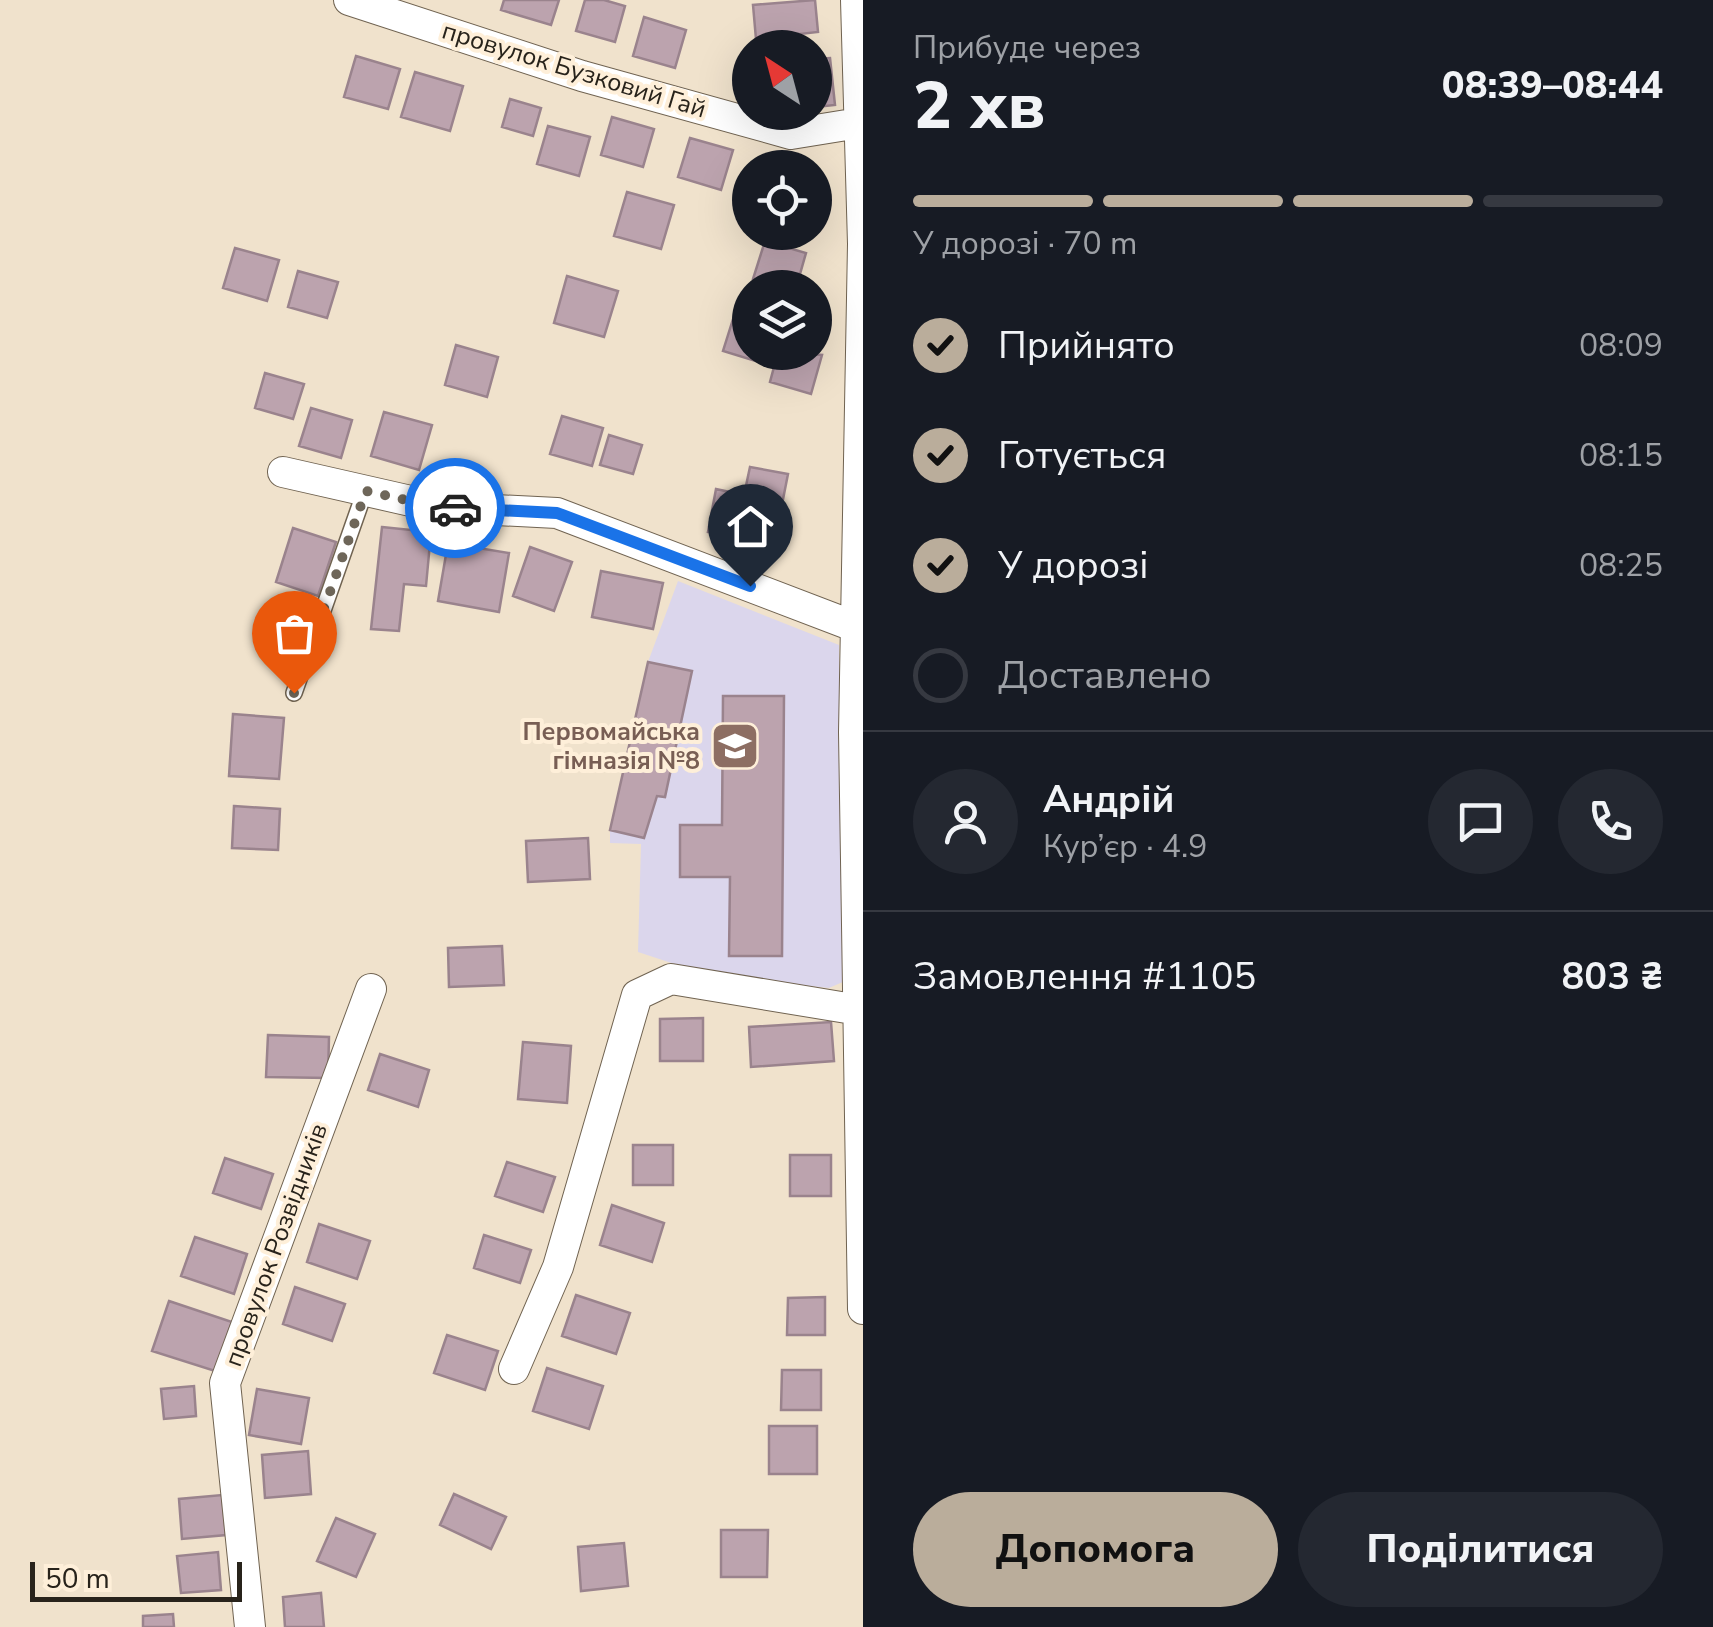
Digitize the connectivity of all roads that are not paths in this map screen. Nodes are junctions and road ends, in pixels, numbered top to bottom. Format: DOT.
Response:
graph roads {
  1 [pos="350,0"];
  2 [pos="856,0"];
  3 [pos="859,123"];
  4 [pos="283,472"];
  5 [pos="366,491"];
  6 [pos="856,627"];
  7 [pos="294,693"];
  8 [pos="859,734"];
  9 [pos="371,989"];
  10 [pos="859,1010"];
  11 [pos="863,1309"];
  12 [pos="514,1369"];
  13 [pos="250,1627"];
  1 -- 3 [label="street, провулок Бузковий Гай"];
  2 -- 3 [label="street"];
  3 -- 6 [label="street"];
  4 -- 5 [label="street"];
  5 -- 6 [label="street"];
  5 -- 7 [label="lane"];
  6 -- 8 [label="street"];
  8 -- 10 [label="street"];
  9 -- 13 [label="street, провулок Розвідників"];
  10 -- 11 [label="street"];
  10 -- 12 [label="street"];
}
